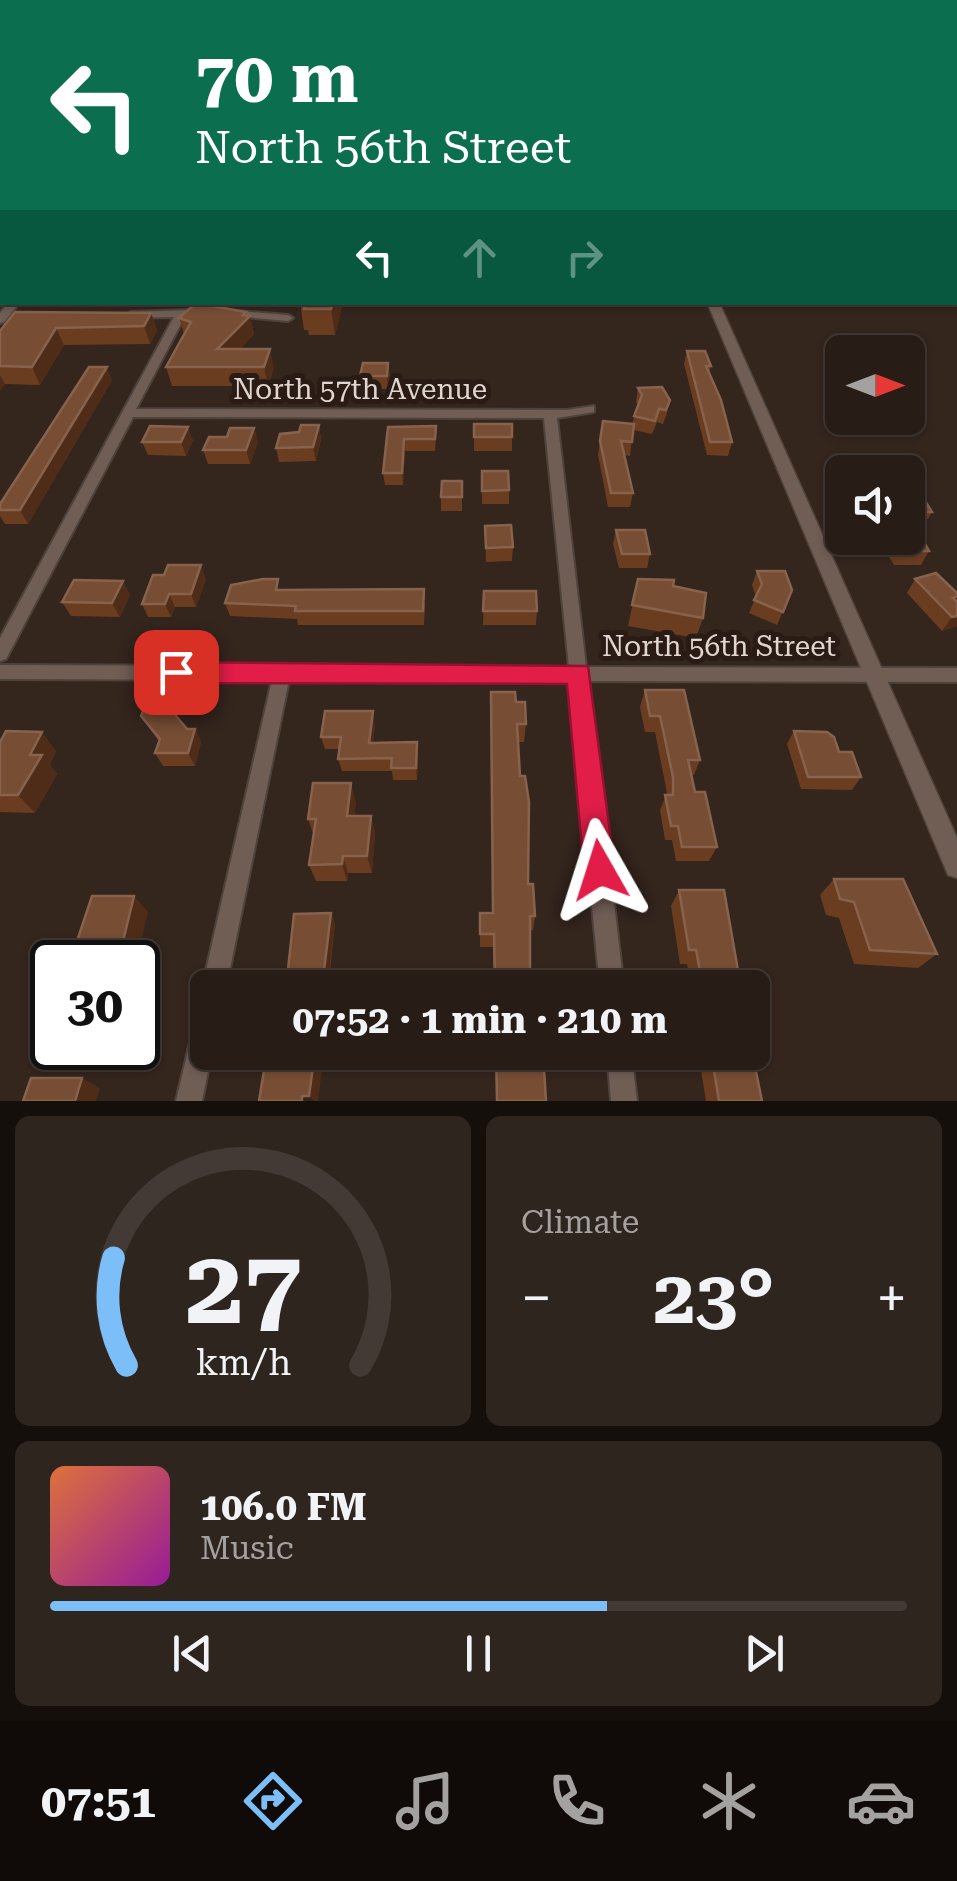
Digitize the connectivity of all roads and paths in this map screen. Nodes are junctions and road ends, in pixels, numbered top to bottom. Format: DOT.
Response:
graph roads {
  1 [pos="718,307"];
  2 [pos="218,312"];
  3 [pos="200,313"];
  4 [pos="181,314"];
  5 [pos="122,315"];
  6 [pos="22,317"];
  7 [pos="288,318"];
  8 [pos="1,319"];
  9 [pos="590,410"];
  10 [pos="128,413"];
  11 [pos="550,414"];
  12 [pos="0,654"];
  13 [pos="0,672"];
  14 [pos="282,673"];
  15 [pos="579,674"];
  16 [pos="874,674"];
  17 [pos="957,675"];
  18 [pos="957,866"];
  19 [pos="218,970"];
  20 [pos="610,970"];
  21 [pos="197,1070"];
  22 [pos="621,1070"];
  23 [pos="190,1101"];
  24 [pos="624,1101"];
  1 -- 16 [label="street"];
  2 -- 7 [label="street"];
  3 -- 4 [label="street"];
  4 -- 5 [label="street"];
  4 -- 10 [label="street"];
  6 -- 8 [label="street"];
  9 -- 11 [label="street, North 57th Avenue"];
  10 -- 11 [label="street, North 57th Avenue"];
  10 -- 12 [label="street"];
  11 -- 15 [label="street"];
  13 -- 14 [label="street, North 56th Street"];
  14 -- 15 [label="street, North 56th Street"];
  14 -- 19 [label="street"];
  15 -- 16 [label="street, North 56th Street"];
  15 -- 20 [label="street"];
  16 -- 17 [label="street, North 56th Street"];
  16 -- 18 [label="street"];
  21 -- 23 [label="street"];
  22 -- 24 [label="street"];
}
